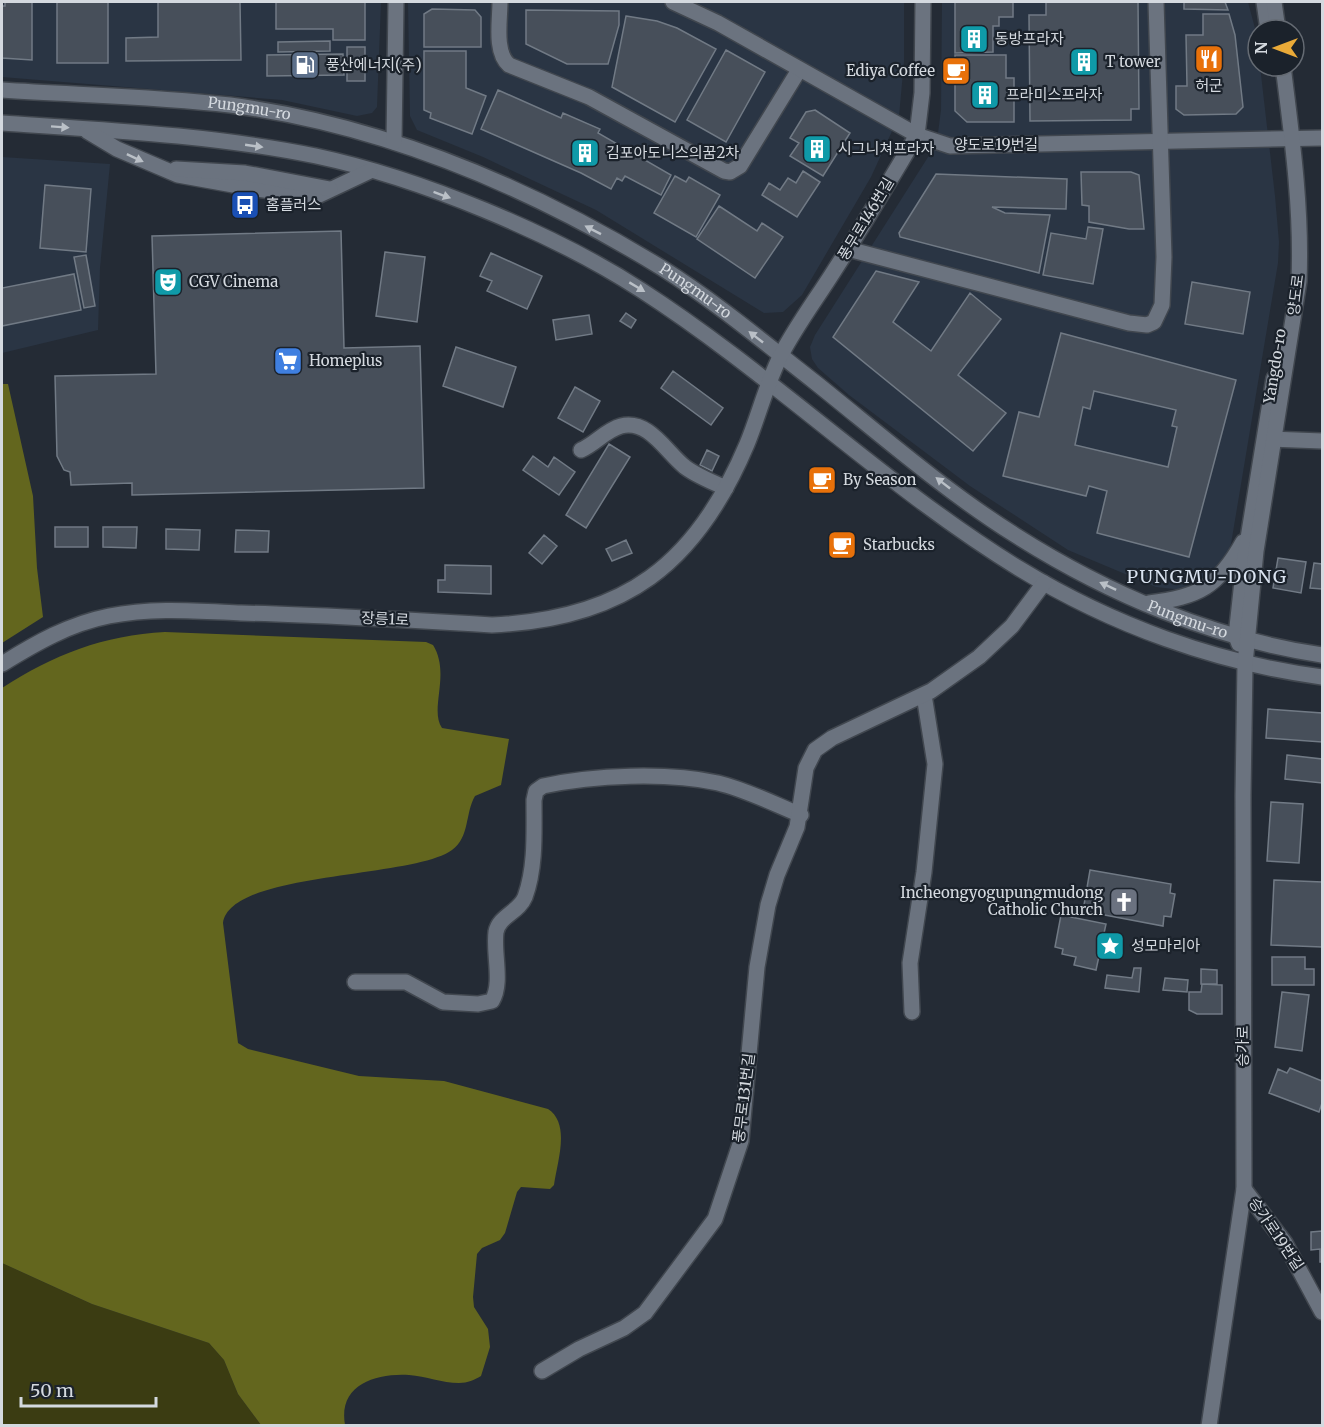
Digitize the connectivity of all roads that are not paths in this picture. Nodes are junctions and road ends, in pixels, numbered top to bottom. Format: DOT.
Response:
graph roads {
  1 [pos="396,2"];
  2 [pos="500,2"];
  3 [pos="673,2"];
  4 [pos="923,2"];
  5 [pos="1156,2"];
  6 [pos="1264,2"];
  7 [pos="1274,2"];
  8 [pos="1266,18"];
  9 [pos="1276,18"];
  10 [pos="800,70"];
  11 [pos="1275,78"];
  12 [pos="1284,78"];
  13 [pos="2,90"];
  14 [pos="2,123"];
  15 [pos="84,129"];
  16 [pos="917,135"];
  17 [pos="1287,138"];
  18 [pos="1323,138"];
  19 [pos="394,142"];
  20 [pos="1160,143"];
  21 [pos="370,171"];
  22 [pos="848,249"];
  23 [pos="780,355"];
  24 [pos="771,383"];
  25 [pos="1269,439"];
  26 [pos="1323,441"];
  27 [pos="581,450"];
  28 [pos="726,488"];
  29 [pos="1249,531"];
  30 [pos="1044,583"];
  31 [pos="1146,603"];
  32 [pos="1242,638"];
  33 [pos="1323,655"];
  34 [pos="2,664"];
  35 [pos="1245,664"];
  36 [pos="1323,677"];
  37 [pos="924,695"];
  38 [pos="801,816"];
  39 [pos="355,982"];
  40 [pos="912,1012"];
  41 [pos="1244,1189"];
  42 [pos="1323,1312"];
  43 [pos="542,1371"];
  44 [pos="1209,1425"];
  1 -- 19 [label="street"];
  2 -- 10 [label="street"];
  3 -- 10 [label="street, 양도로19번길"];
  4 -- 16 [label="street, 풍무로146번길"];
  5 -- 20 [label="street"];
  6 -- 8 [label="street"];
  7 -- 9 [label="street"];
  10 -- 16 [label="street, 양도로19번길"];
  11 -- 17 [label="street, Yangdo-ro"];
  12 -- 17 [label="street"];
  13 -- 19 [label="street, Pungmu-ro"];
  14 -- 15 [label="street, Pungmu-ro, one-way"];
  15 -- 21 [label="street, Pungmu-ro, one-way"];
  15 -- 21 [label="street, one-way"];
  16 -- 20 [label="street, 양도로19번길"];
  16 -- 22 [label="street, 풍무로146번길"];
  17 -- 18 [label="street, 양도로19번길"];
  17 -- 20 [label="street, 양도로19번길"];
  17 -- 25 [label="street, Yangdo-ro"];
  23 -- 19 [label="street, Pungmu-ro, one-way"];
  20 -- 22 [label="street"];
  21 -- 24 [label="street, Pungmu-ro, one-way"];
  22 -- 23 [label="street, 풍무로146번길"];
  23 -- 24 [label="street, 장릉1로"];
  31 -- 23 [label="street, Pungmu-ro, one-way"];
  24 -- 28 [label="street, 장릉1로"];
  24 -- 30 [label="street, Pungmu-ro"];
  25 -- 26 [label="street"];
  25 -- 29 [label="street, Yangdo-ro"];
  25 -- 32 [label="street"];
  27 -- 28 [label="street"];
  28 -- 34 [label="street, 장릉1로"];
  29 -- 31 [label="street"];
  29 -- 32 [label="street, Yangdo-ro"];
  30 -- 35 [label="street, Pungmu-ro"];
  30 -- 37 [label="street, 풍무로131번길"];
  31 -- 32 [label="street, Pungmu-ro"];
  32 -- 33 [label="street, Pungmu-ro"];
  32 -- 35 [label="street, Yangdo-ro"];
  35 -- 36 [label="street, Pungmu-ro"];
  35 -- 41 [label="street, 승가로"];
  37 -- 38 [label="street, 풍무로131번길"];
  37 -- 40 [label="street"];
  38 -- 39 [label="street"];
  38 -- 43 [label="street, 풍무로131번길"];
  41 -- 42 [label="street, 승가로19번길"];
  41 -- 44 [label="street, 승가로"];
}
